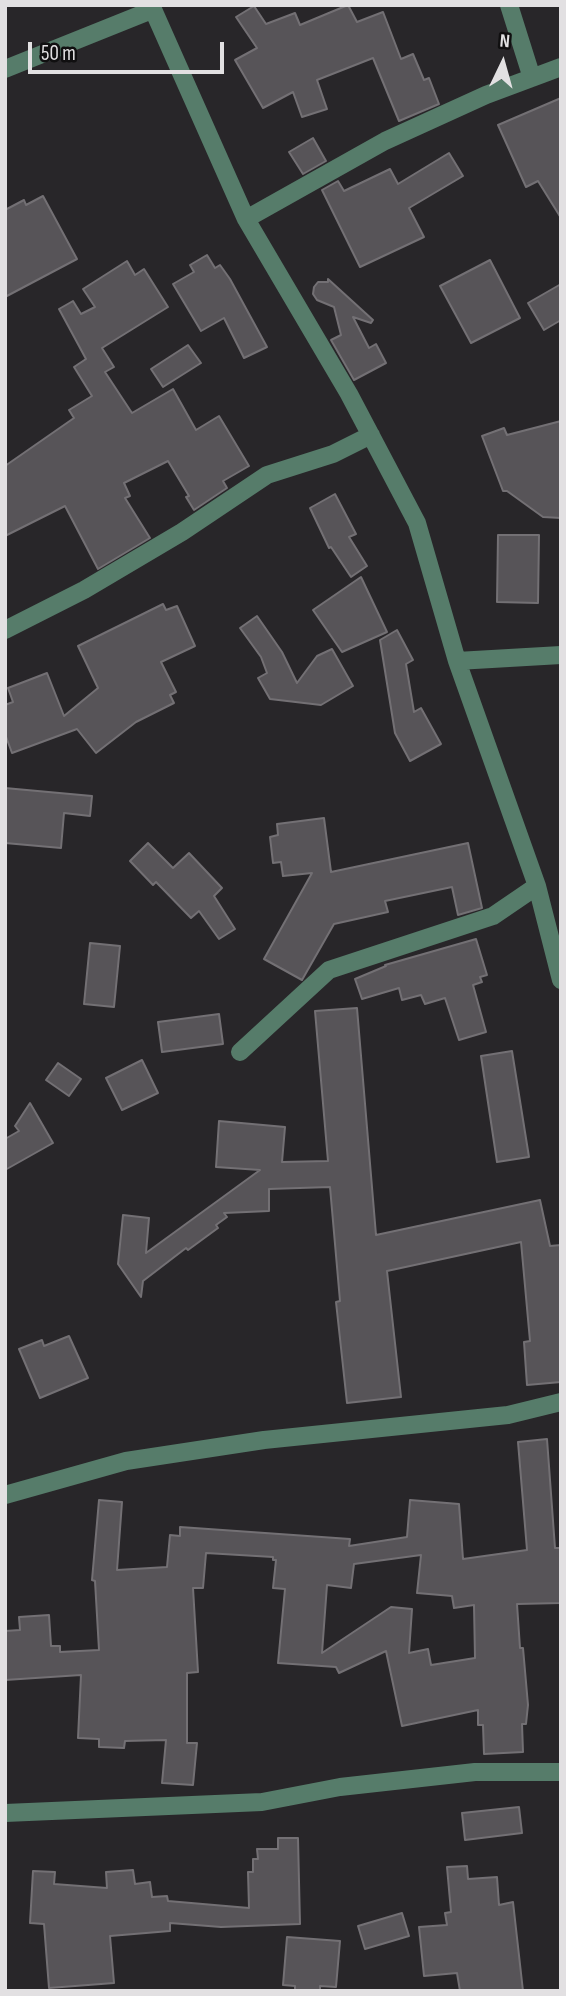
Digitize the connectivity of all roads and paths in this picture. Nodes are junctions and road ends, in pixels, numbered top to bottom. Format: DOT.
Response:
graph roads {
  1 [pos="509,5"];
  2 [pos="151,7"];
  3 [pos="561,67"];
  4 [pos="5,69"];
  5 [pos="532,78"];
  6 [pos="246,219"];
  7 [pos="371,435"];
  8 [pos="5,630"];
  9 [pos="561,655"];
  10 [pos="457,661"];
  11 [pos="537,886"];
  12 [pos="557,947"];
  13 [pos="561,980"];
  14 [pos="240,1052"];
  15 [pos="561,1402"];
  16 [pos="5,1495"];
  17 [pos="561,1772"];
  18 [pos="5,1813"];
  1 -- 5 [label="street"];
  2 -- 4 [label="street"];
  2 -- 6 [label="street"];
  3 -- 5 [label="street"];
  5 -- 6 [label="street"];
  6 -- 7 [label="street"];
  7 -- 8 [label="street"];
  7 -- 10 [label="street"];
  9 -- 10 [label="street"];
  10 -- 11 [label="street"];
  11 -- 12 [label="street"];
  11 -- 14 [label="street"];
  12 -- 13 [label="street"];
  15 -- 16 [label="street"];
  17 -- 18 [label="street"];
}
